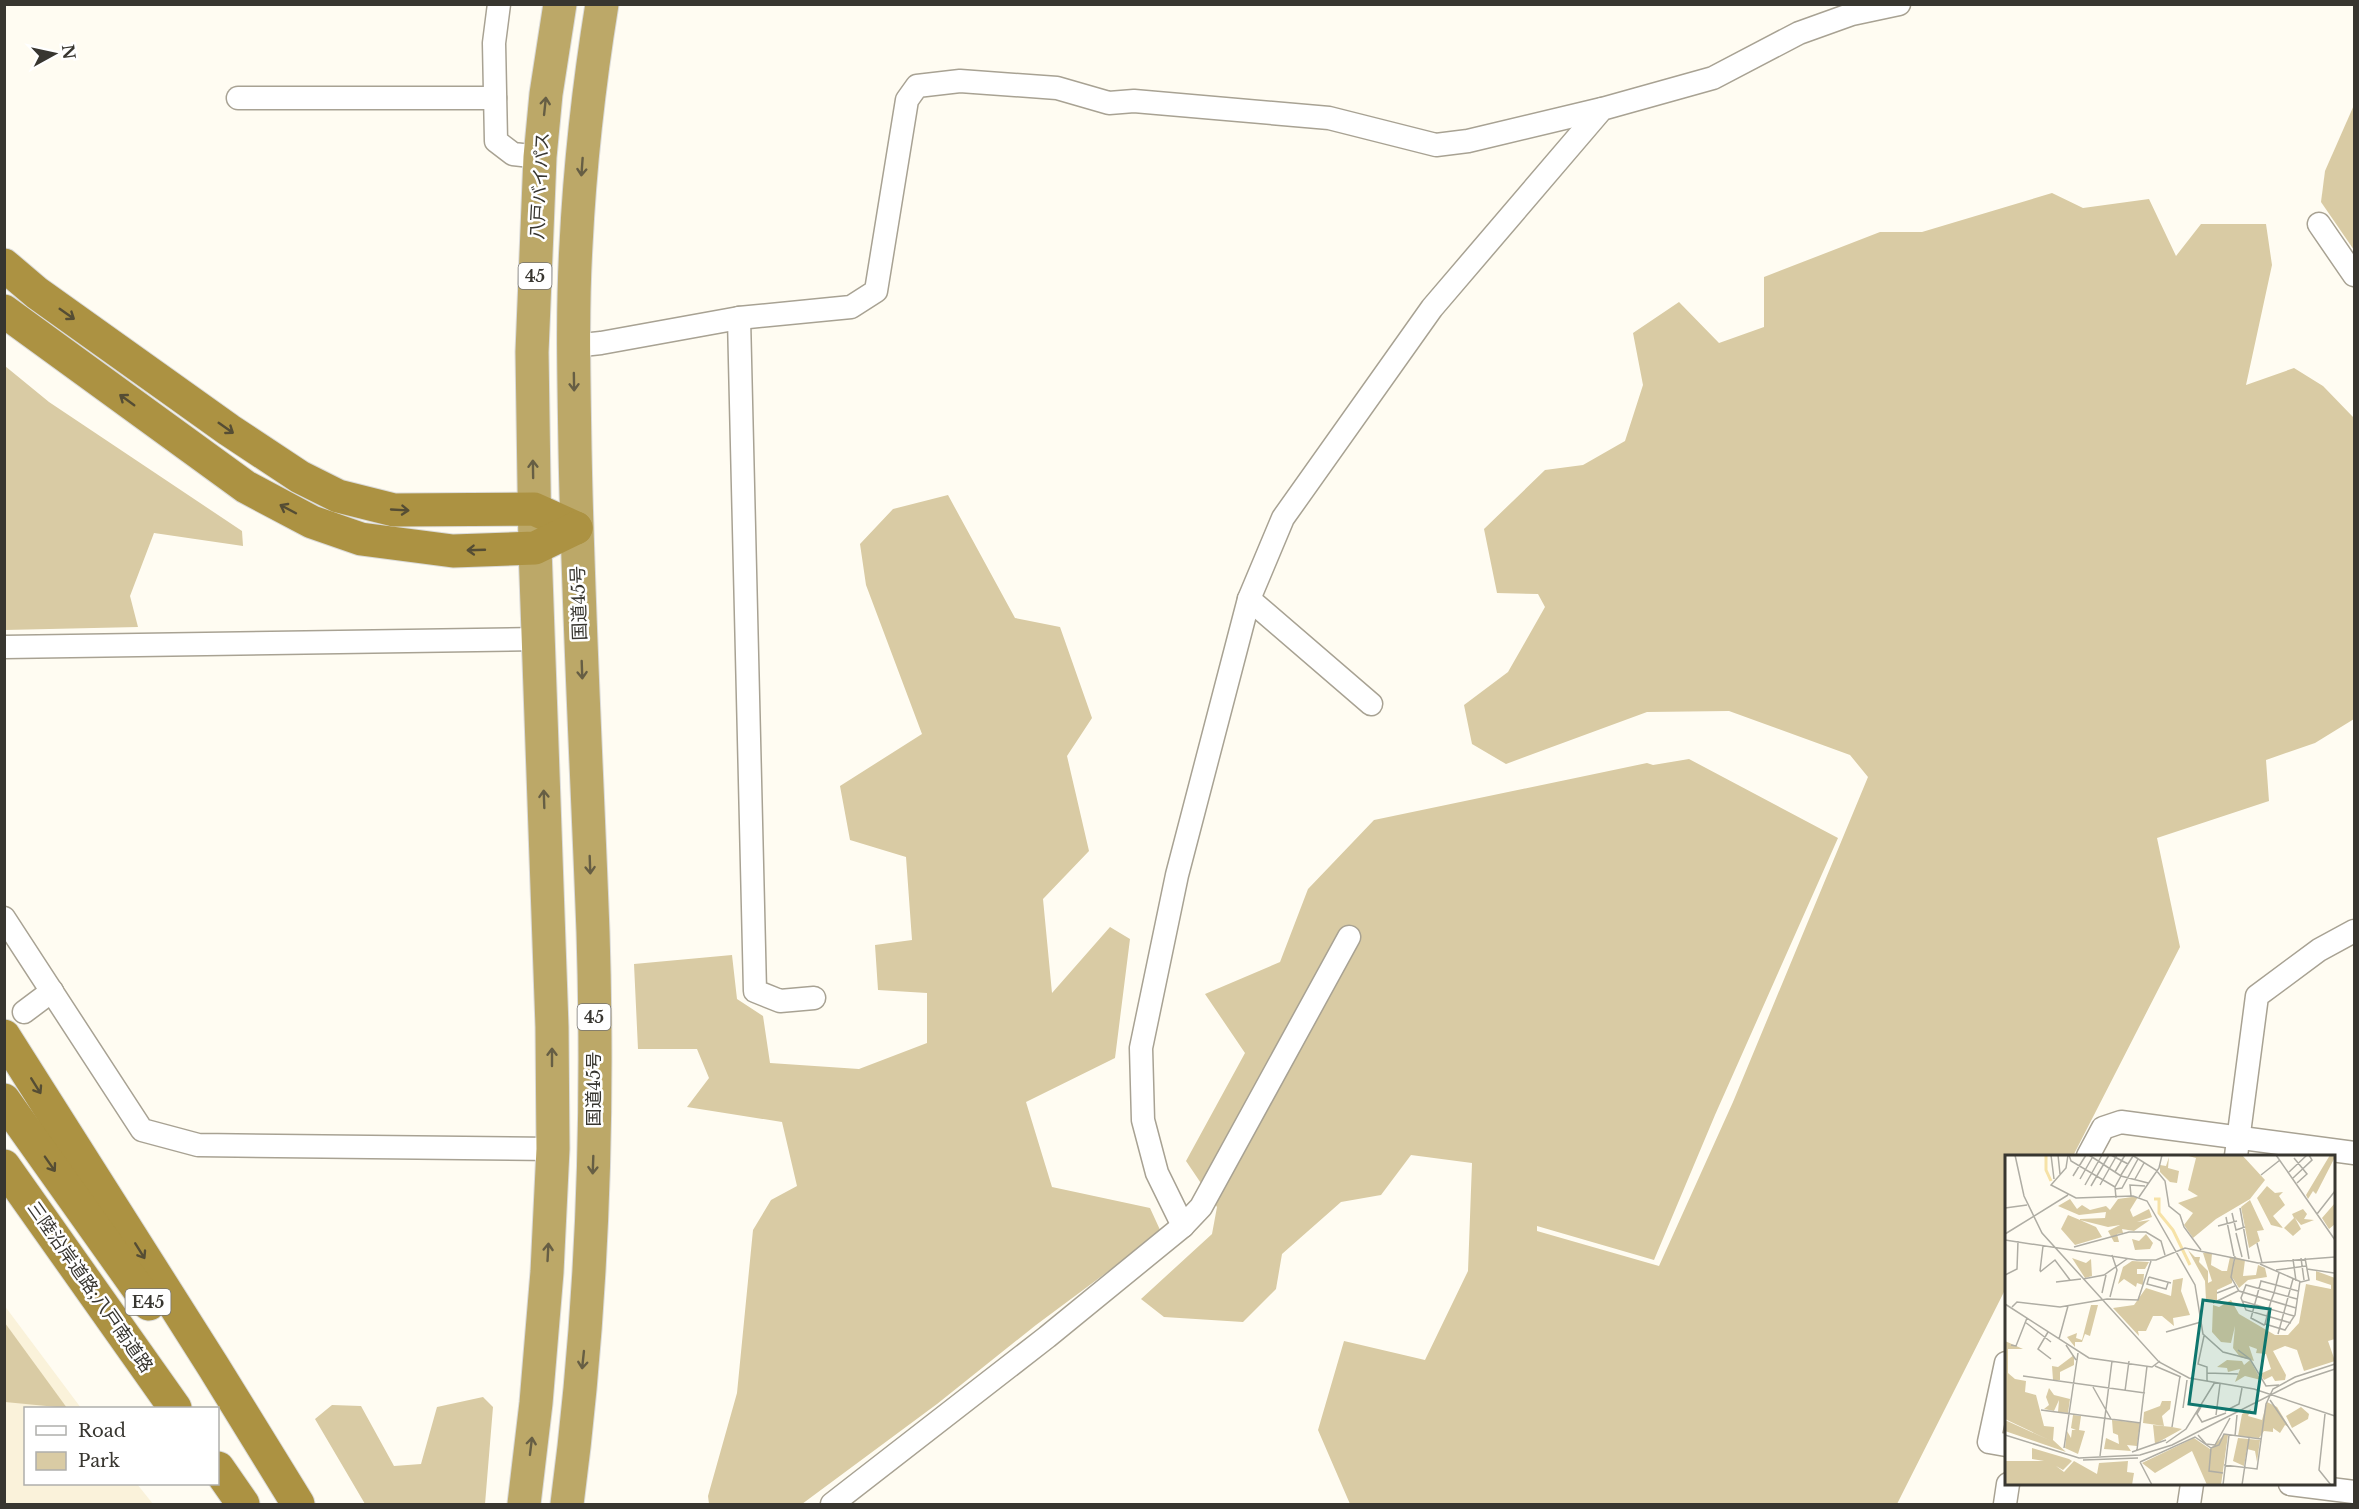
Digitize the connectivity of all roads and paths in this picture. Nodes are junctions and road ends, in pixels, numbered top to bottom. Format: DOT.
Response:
graph roads {
  1 [pos="499,4"];
  2 [pos="560,4"];
  3 [pos="602,4"];
  4 [pos="1899,4"];
  5 [pos="1850,9"];
  6 [pos="238,98"];
  7 [pos="495,98"];
  8 [pos="1602,109"];
  9 [pos="540,157"];
  10 [pos="2319,224"];
  11 [pos="4,265"];
  12 [pos="4,273"];
  13 [pos="2355,274"];
  14 [pos="37,293"];
  15 [pos="4,311"];
  16 [pos="739,318"];
  17 [pos="573,346"];
  18 [pos="534,509"];
  19 [pos="576,528"];
  20 [pos="534,548"];
  21 [pos="1249,599"];
  22 [pos="538,639"];
  23 [pos="4,647"];
  24 [pos="1371,704"];
  25 [pos="4,918"];
  26 [pos="2355,931"];
  27 [pos="1349,937"];
  28 [pos="52,991"];
  29 [pos="814,998"];
  30 [pos="14,1024"];
  31 [pos="4,1100"];
  32 [pos="2238,1146"];
  33 [pos="553,1149"];
  34 [pos="2355,1153"];
  35 [pos="2089,1155"];
  36 [pos="4,1166"];
  37 [pos="4,1203"];
  38 [pos="1183,1226"];
  39 [pos="2005,1372"];
  40 [pos="168,1399"];
  41 [pos="2005,1445"];
  42 [pos="219,1469"];
  43 [pos="2008,1485"];
  44 [pos="2192,1485"];
  45 [pos="2298,1485"];
  46 [pos="2355,1492"];
  47 [pos="243,1504"];
  48 [pos="291,1504"];
  49 [pos="298,1504"];
  50 [pos="524,1504"];
  51 [pos="567,1504"];
  52 [pos="832,1504"];
  53 [pos="2005,1504"];
  54 [pos="2189,1504"];
  1 -- 7 [label="street"];
  9 -- 2 [label="highway, 八戸バイパス / 45, one-way"];
  3 -- 17 [label="highway, 45, one-way"];
  4 -- 5 [label="street"];
  5 -- 8 [label="street"];
  6 -- 7 [label="street"];
  7 -- 9 [label="street"];
  8 -- 16 [label="street"];
  8 -- 21 [label="street"];
  18 -- 9 [label="highway, 八戸バイパス / 45, one-way"];
  10 -- 13 [label="street"];
  11 -- 14 [label="highway"];
  12 -- 14 [label="highway"];
  14 -- 18 [label="highway, one-way"];
  20 -- 15 [label="highway, one-way"];
  16 -- 17 [label="street"];
  16 -- 29 [label="street"];
  17 -- 19 [label="highway, 45, one-way"];
  18 -- 19 [label="highway"];
  18 -- 20 [label="highway, 八戸バイパス / 45"];
  19 -- 20 [label="highway"];
  19 -- 51 [label="highway, 国道45号 / 45, one-way"];
  20 -- 22 [label="highway, 45"];
  21 -- 24 [label="street"];
  21 -- 38 [label="street"];
  22 -- 23 [label="street"];
  33 -- 22 [label="highway, 45, one-way"];
  25 -- 28 [label="street"];
  26 -- 32 [label="street"];
  27 -- 38 [label="street"];
  28 -- 30 [label="street"];
  28 -- 33 [label="street"];
  30 -- 49 [label="highway, one-way"];
  31 -- 48 [label="highway, E45, one-way"];
  32 -- 34 [label="street"];
  32 -- 35 [label="street"];
  50 -- 33 [label="highway, 45, one-way"];
  36 -- 40 [label="highway, 三陸沿岸道路;八戸南道路 / E45"];
  37 -- 40 [label="highway"];
  38 -- 52 [label="street"];
  39 -- 41 [label="street"];
  42 -- 47 [label="highway"];
  43 -- 53 [label="street"];
  44 -- 54 [label="street"];
  45 -- 46 [label="street"];
}
